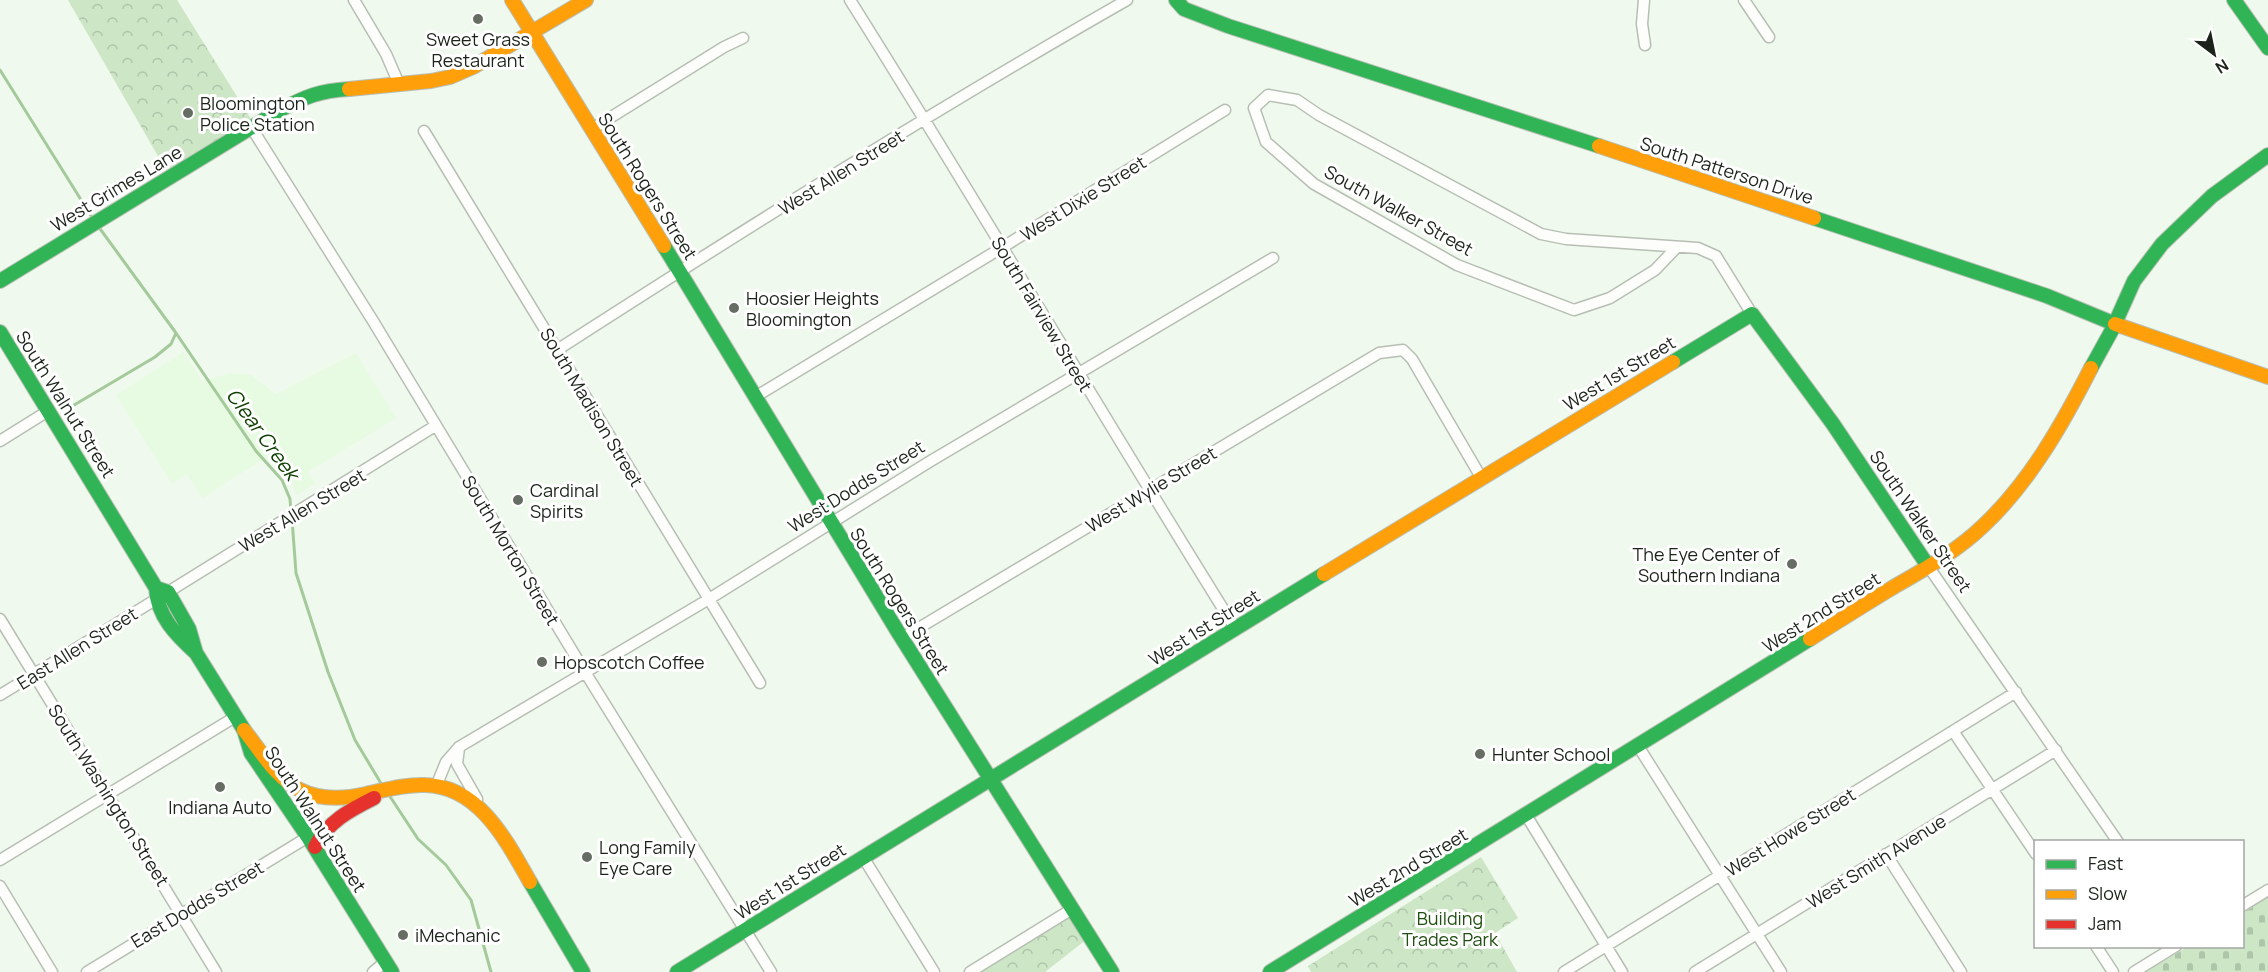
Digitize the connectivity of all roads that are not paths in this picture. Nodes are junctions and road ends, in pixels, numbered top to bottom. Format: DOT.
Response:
graph roads {
  1 [pos="354,0"];
  2 [pos="512,0"];
  3 [pos="586,0"];
  4 [pos="850,0"];
  5 [pos="1127,0"];
  6 [pos="1176,0"];
  7 [pos="1644,0"];
  8 [pos="1744,0"];
  9 [pos="2234,0"];
  10 [pos="531,33"];
  11 [pos="1770,37"];
  12 [pos="743,38"];
  13 [pos="1645,45"];
  14 [pos="2268,48"];
  15 [pos="399,84"];
  16 [pos="1225,110"];
  17 [pos="926,120"];
  18 [pos="251,127"];
  19 [pos="592,129"];
  20 [pos="424,131"];
  21 [pos="2268,155"];
  22 [pos="1677,247"];
  23 [pos="1003,248"];
  24 [pos="1274,258"];
  25 [pos="679,271"];
  26 [pos="0,281"];
  27 [pos="1752,314"];
  28 [pos="2115,324"];
  29 [pos="0,332"];
  30 [pos="557,350"];
  31 [pos="1078,375"];
  32 [pos="2268,377"];
  33 [pos="755,397"];
  34 [pos="48,411"];
  35 [pos="435,426"];
  36 [pos="0,441"];
  37 [pos="1482,479"];
  38 [pos="1149,490"];
  39 [pos="831,522"];
  40 [pos="1928,566"];
  41 [pos="160,593"];
  42 [pos="709,599"];
  43 [pos="0,619"];
  44 [pos="1235,628"];
  45 [pos="902,638"];
  46 [pos="585,672"];
  47 [pos="34,674"];
  48 [pos="760,683"];
  49 [pos="2016,692"];
  50 [pos="0,695"];
  51 [pos="235,717"];
  52 [pos="244,730"];
  53 [pos="1953,731"];
  54 [pos="1638,746"];
  55 [pos="459,747"];
  56 [pos="2056,750"];
  57 [pos="990,778"];
  58 [pos="436,784"];
  59 [pos="1992,789"];
  60 [pos="108,794"];
  61 [pos="365,799"];
  62 [pos="487,815"];
  63 [pos="1526,815"];
  64 [pos="2117,840"];
  65 [pos="311,842"];
  66 [pos="2034,852"];
  67 [pos="1886,854"];
  68 [pos="863,858"];
  69 [pos="0,860"];
  70 [pos="1720,874"];
  71 [pos="0,886"];
  72 [pos="2268,890"];
  73 [pos="2244,905"];
  74 [pos="1072,909"];
  75 [pos="182,914"];
  76 [pos="744,931"];
  77 [pos="1757,934"];
  78 [pos="1606,946"];
  79 [pos="2097,948"];
  80 [pos="2173,948"];
  81 [pos="389,967"];
  82 [pos="52,972"];
  83 [pos="87,972"];
  84 [pos="216,972"];
  85 [pos="372,972"];
  86 [pos="583,972"];
  87 [pos="677,972"];
  88 [pos="771,972"];
  89 [pos="934,972"];
  90 [pos="970,972"];
  91 [pos="1112,972"];
  92 [pos="1270,972"];
  93 [pos="1564,972"];
  94 [pos="1622,972"];
  95 [pos="1695,972"];
  96 [pos="1781,972"];
  97 [pos="1961,972"];
  98 [pos="2113,972"];
  99 [pos="2134,972"];
  1 -- 15 [label="street"];
  2 -- 10 [label="street, South Rogers Street"];
  3 -- 10 [label="street, West Grimes Lane"];
  4 -- 17 [label="street, South Fairview Street"];
  5 -- 17 [label="street, West Allen Street"];
  6 -- 28 [label="street, South Patterson Drive"];
  7 -- 13 [label="street"];
  8 -- 11 [label="street"];
  9 -- 14 [label="street"];
  10 -- 15 [label="street, West Grimes Lane"];
  10 -- 19 [label="street, South Rogers Street"];
  12 -- 19 [label="street"];
  15 -- 18 [label="street, West Grimes Lane"];
  16 -- 23 [label="street, West Dixie Street"];
  17 -- 23 [label="street, South Fairview Street"];
  17 -- 25 [label="street, West Allen Street"];
  18 -- 26 [label="street, West Grimes Lane"];
  18 -- 35 [label="street, South Morton Street"];
  19 -- 25 [label="street, South Rogers Street"];
  20 -- 30 [label="street, South Madison Street"];
  21 -- 28 [label="street, West 2nd Street"];
  22 -- 22 [label="street, South Walker Street"];
  22 -- 27 [label="street, South Walker Street"];
  23 -- 31 [label="street, South Fairview Street"];
  23 -- 33 [label="street, West Dixie Street"];
  24 -- 31 [label="street, West Dodds Street"];
  25 -- 30 [label="street, West Allen Street"];
  25 -- 33 [label="street, South Rogers Street"];
  27 -- 37 [label="street, West 1st Street"];
  27 -- 40 [label="street, South Walker Street"];
  28 -- 32 [label="street, South Patterson Drive"];
  28 -- 40 [label="street, West 2nd Street"];
  29 -- 34 [label="street, South Walnut Street"];
  30 -- 42 [label="street, South Madison Street"];
  31 -- 38 [label="street, South Fairview Street"];
  31 -- 39 [label="street, West Dodds Street"];
  33 -- 39 [label="street, South Rogers Street"];
  34 -- 36 [label="street"];
  34 -- 41 [label="street, South Walnut Street"];
  35 -- 41 [label="street, West Allen Street"];
  35 -- 46 [label="street, South Morton Street"];
  37 -- 38 [label="street, West Wylie Street"];
  37 -- 44 [label="street, West 1st Street"];
  38 -- 44 [label="street, South Fairview Street"];
  38 -- 45 [label="street, West Wylie Street"];
  39 -- 42 [label="street, West Dodds Street"];
  39 -- 45 [label="street, South Rogers Street"];
  40 -- 49 [label="street, South Walker Street"];
  40 -- 54 [label="street, West 2nd Street"];
  41 -- 47 [label="street, East Allen Street"];
  41 -- 51 [label="street, South Walnut Street"];
  42 -- 46 [label="street, West Dodds Street"];
  42 -- 48 [label="street, South Madison Street"];
  43 -- 47 [label="street, South Washington Street"];
  44 -- 57 [label="street, West 1st Street"];
  45 -- 57 [label="street, South Rogers Street"];
  46 -- 55 [label="street, West Dodds Street"];
  46 -- 76 [label="street, South Morton Street"];
  47 -- 50 [label="street, East Allen Street"];
  47 -- 60 [label="street, South Washington Street"];
  49 -- 53 [label="street, West Howe Street"];
  49 -- 56 [label="street, South Walker Street"];
  51 -- 52 [label="street, South Walnut Street"];
  51 -- 60 [label="street"];
  52 -- 61 [label="street"];
  52 -- 65 [label="street, South Walnut Street"];
  53 -- 59 [label="street"];
  53 -- 70 [label="street, West Howe Street"];
  54 -- 63 [label="street, West 2nd Street"];
  54 -- 70 [label="street"];
  55 -- 58 [label="street, West Dodds Street"];
  55 -- 62 [label="street"];
  56 -- 59 [label="street, West Smith Avenue"];
  56 -- 64 [label="street, South Walker Street"];
  57 -- 68 [label="street, West 1st Street"];
  57 -- 74 [label="street, South Rogers Street"];
  58 -- 61 [label="street"];
  58 -- 62 [label="street"];
  59 -- 66 [label="street"];
  59 -- 67 [label="street, West Smith Avenue"];
  60 -- 69 [label="street"];
  60 -- 75 [label="street, South Washington Street"];
  61 -- 65 [label="street"];
  62 -- 86 [label="street"];
  63 -- 78 [label="street"];
  63 -- 92 [label="street, West 2nd Street"];
  65 -- 75 [label="street, East Dodds Street"];
  65 -- 81 [label="street, South Walnut Street"];
  67 -- 77 [label="street, West Smith Avenue"];
  67 -- 97 [label="street"];
  68 -- 76 [label="street, West 1st Street"];
  68 -- 89 [label="street"];
  70 -- 77 [label="street"];
  70 -- 78 [label="street, West Howe Street"];
  71 -- 82 [label="street"];
  72 -- 73 [label="street"];
  74 -- 90 [label="street"];
  74 -- 91 [label="street, South Rogers Street"];
  75 -- 83 [label="street, East Dodds Street"];
  75 -- 84 [label="street, South Washington Street"];
  76 -- 87 [label="street, West 1st Street"];
  76 -- 88 [label="street, South Morton Street"];
  77 -- 95 [label="street, West Smith Avenue"];
  77 -- 96 [label="street"];
  78 -- 93 [label="street, West Howe Street"];
  78 -- 94 [label="street"];
  79 -- 98 [label="street"];
  80 -- 99 [label="street"];
  81 -- 85 [label="street"];
}
